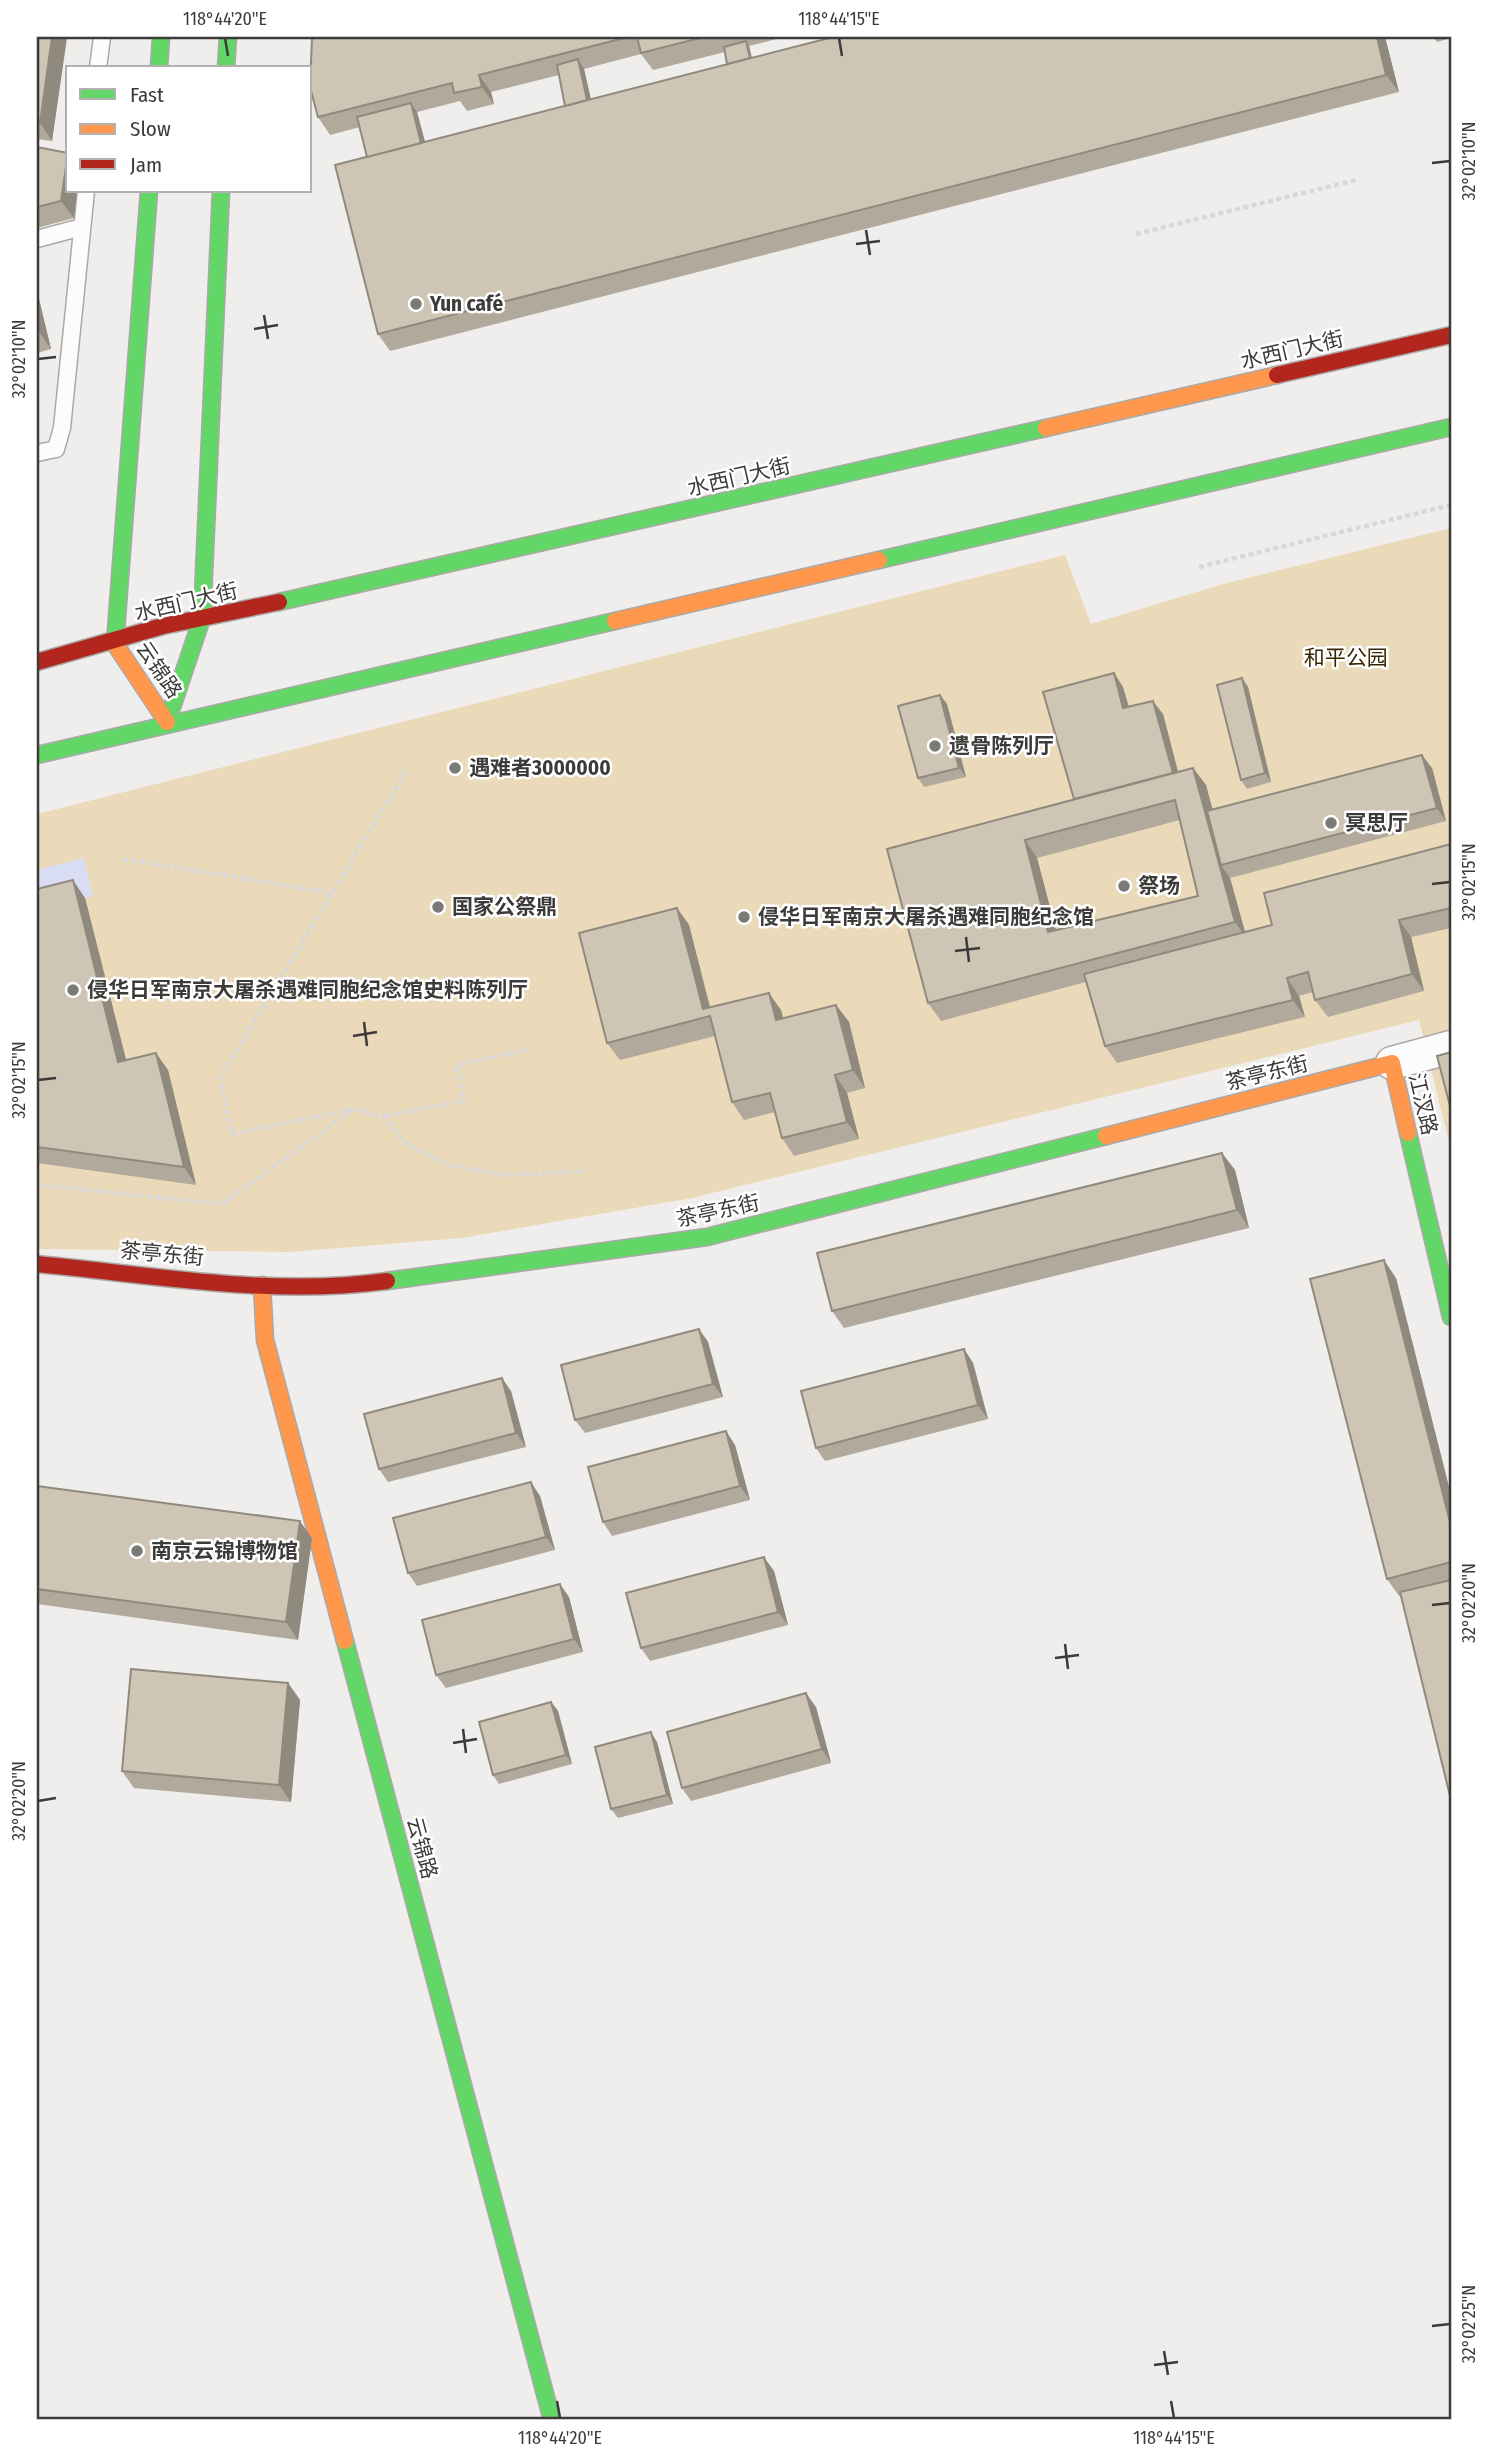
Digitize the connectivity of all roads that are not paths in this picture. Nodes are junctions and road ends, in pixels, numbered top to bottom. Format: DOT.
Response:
graph roads {
  1 [pos="102,37"];
  2 [pos="161,37"];
  3 [pos="228,37"];
  4 [pos="99,66"];
  5 [pos="159,66"];
  6 [pos="226,66"];
  7 [pos="86,192"];
  8 [pos="149,192"];
  9 [pos="221,192"];
  10 [pos="82,227"];
  11 [pos="37,239"];
  12 [pos="1451,334"];
  13 [pos="1451,427"];
  14 [pos="37,453"];
  15 [pos="201,618"];
  16 [pos="114,642"];
  17 [pos="37,662"];
  18 [pos="167,722"];
  19 [pos="37,755"];
  20 [pos="1451,1047"];
  21 [pos="1392,1063"];
  22 [pos="37,1264"];
  23 [pos="262,1285"];
  24 [pos="1451,1317"];
  25 [pos="552,2420"];
  1 -- 4 [label="lane"];
  2 -- 5 [label="street"];
  3 -- 6 [label="street"];
  7 -- 10 [label="lane"];
  8 -- 16 [label="street, 云锦路"];
  9 -- 15 [label="street, 云锦路"];
  10 -- 11 [label="lane"];
  10 -- 14 [label="lane"];
  12 -- 15 [label="street, 水西门大街"];
  13 -- 18 [label="street"];
  15 -- 16 [label="street, 水西门大街"];
  15 -- 18 [label="street, 云锦路"];
  16 -- 17 [label="street, 水西门大街"];
  16 -- 18 [label="street, 云锦路"];
  18 -- 19 [label="street"];
  20 -- 21 [label="street"];
  21 -- 23 [label="street, 茶亭东街"];
  21 -- 24 [label="street, 江汊路"];
  22 -- 23 [label="street, 茶亭东街"];
  23 -- 25 [label="street, 云锦路"];
}
